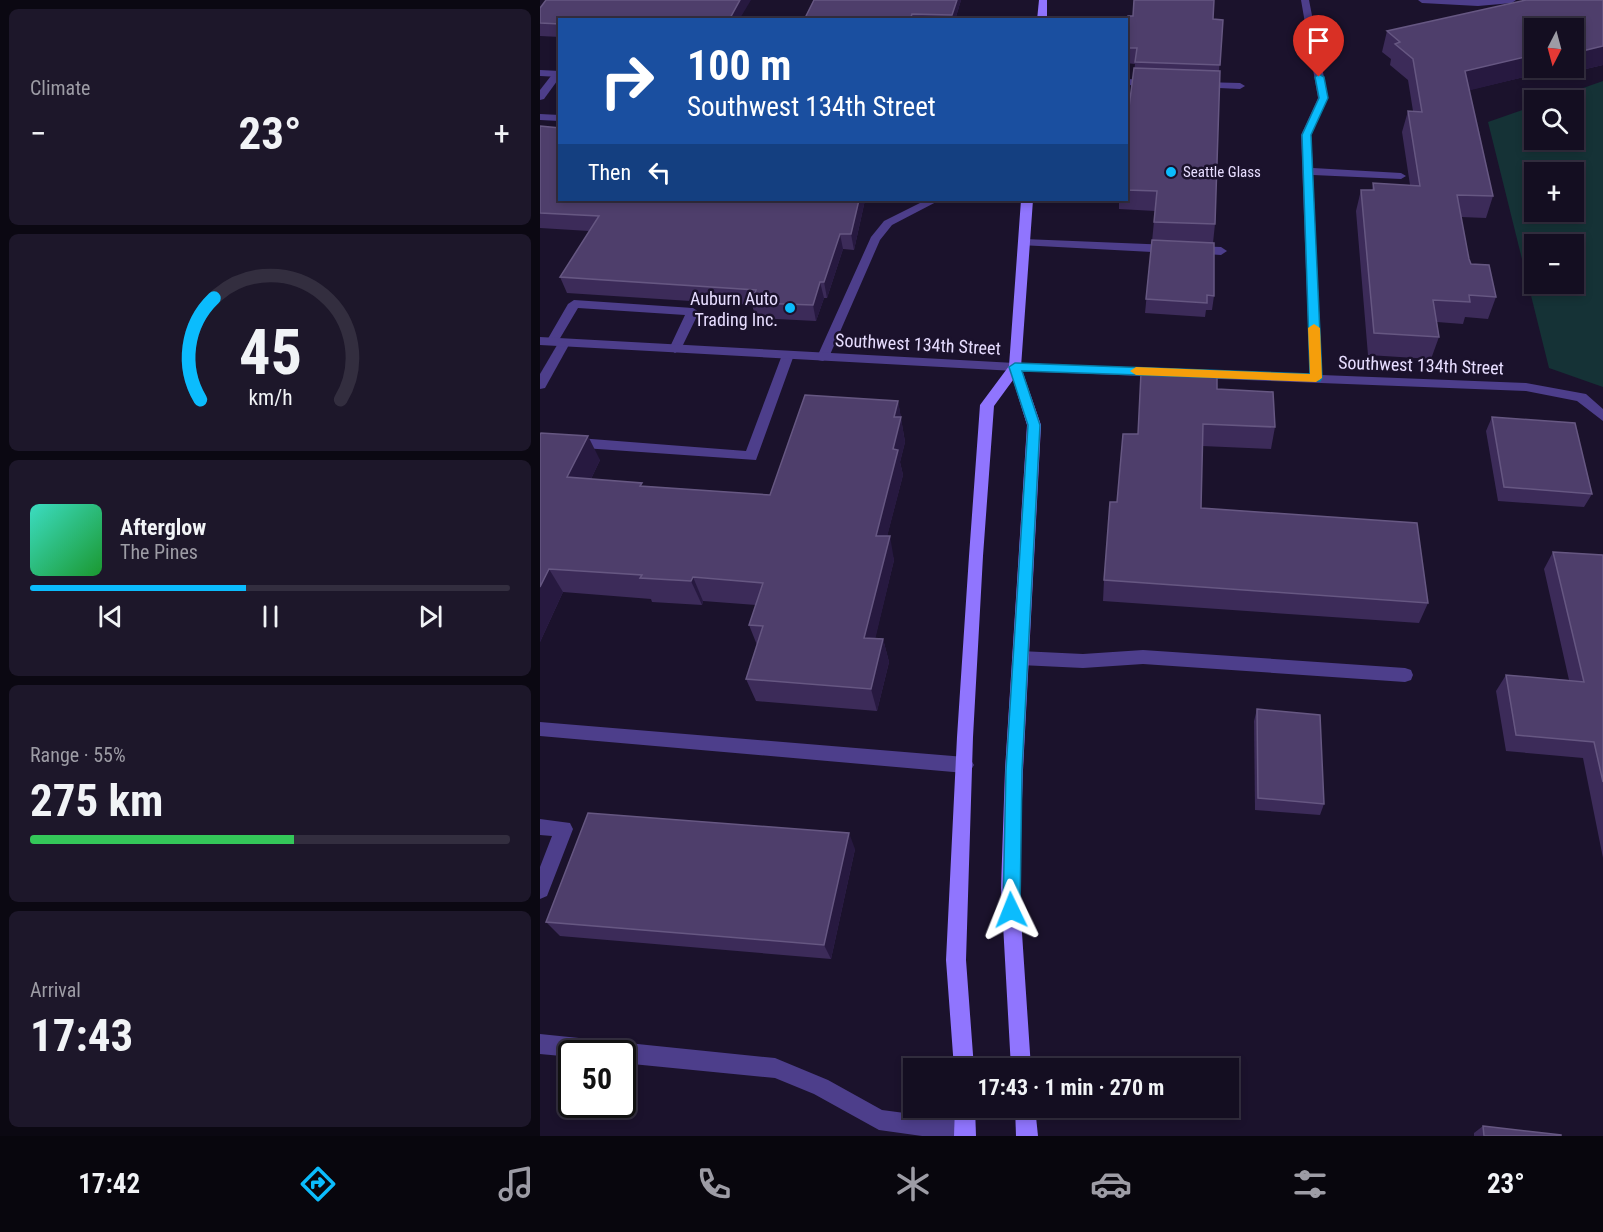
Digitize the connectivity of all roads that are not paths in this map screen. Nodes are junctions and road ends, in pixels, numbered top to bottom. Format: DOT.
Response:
graph roads {
  1 [pos="1043,0"];
  2 [pos="1305,0"];
  3 [pos="1422,0"];
  4 [pos="1512,0"];
  5 [pos="1042,18"];
  6 [pos="540,73"];
  7 [pos="558,74"];
  8 [pos="1128,82"];
  9 [pos="1160,83"];
  10 [pos="1194,85"];
  11 [pos="1239,86"];
  12 [pos="540,97"];
  13 [pos="540,117"];
  14 [pos="558,118"];
  15 [pos="1308,171"];
  16 [pos="1401,176"];
  17 [pos="932,201"];
  18 [pos="1028,201"];
  19 [pos="1024,243"];
  20 [pos="1221,251"];
  21 [pos="552,342"];
  22 [pos="675,348"];
  23 [pos="788,355"];
  24 [pos="823,357"];
  25 [pos="1015,367"];
  26 [pos="1316,378"];
  27 [pos="540,384"];
  28 [pos="1603,416"];
  29 [pos="540,440"];
  30 [pos="1020,658"];
  31 [pos="1405,675"];
  32 [pos="540,729"];
  33 [pos="965,765"];
  34 [pos="540,827"];
  35 [pos="540,890"];
  36 [pos="540,1044"];
  37 [pos="963,1058"];
  38 [pos="1020,1058"];
  39 [pos="966,1118"];
  40 [pos="1025,1118"];
  41 [pos="965,1133"];
  42 [pos="1027,1136"];
  1 -- 5 [label="main road"];
  2 -- 15 [label="street"];
  3 -- 4 [label="street"];
  6 -- 7 [label="street"];
  7 -- 12 [label="street"];
  8 -- 9 [label="street"];
  10 -- 11 [label="street"];
  13 -- 14 [label="street"];
  15 -- 16 [label="street"];
  15 -- 26 [label="street"];
  17 -- 24 [label="street"];
  18 -- 19 [label="main road"];
  19 -- 20 [label="street"];
  19 -- 25 [label="main road"];
  21 -- 22 [label="street, Southwest 134th Street"];
  21 -- 22 [label="street"];
  21 -- 27 [label="street"];
  22 -- 23 [label="street, Southwest 134th Street"];
  23 -- 24 [label="street, Southwest 134th Street"];
  23 -- 29 [label="street"];
  24 -- 25 [label="street, Southwest 134th Street"];
  25 -- 26 [label="street, Southwest 134th Street"];
  25 -- 30 [label="main road"];
  25 -- 33 [label="main road"];
  26 -- 28 [label="street, Southwest 134th Street"];
  30 -- 31 [label="street"];
  30 -- 38 [label="main road"];
  32 -- 33 [label="street"];
  33 -- 37 [label="main road"];
  34 -- 35 [label="street"];
  36 -- 41 [label="street"];
  39 -- 41 [label="main road"];
  40 -- 42 [label="main road"];
}
